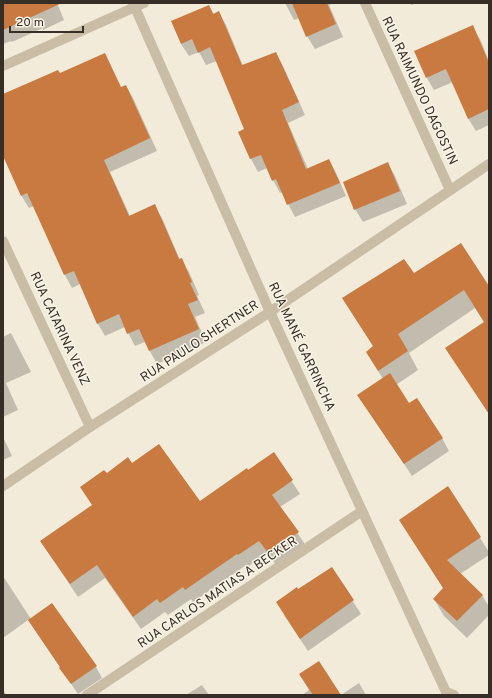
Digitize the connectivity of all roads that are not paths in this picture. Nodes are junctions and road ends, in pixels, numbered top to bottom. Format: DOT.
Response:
graph roads {
  1 [pos="365,3"];
  2 [pos="137,4"];
  3 [pos="3,66"];
  4 [pos="489,164"];
  5 [pos="450,190"];
  6 [pos="3,241"];
  7 [pos="270,312"];
  8 [pos="90,428"];
  9 [pos="3,486"];
  10 [pos="362,511"];
  11 [pos="447,694"];
  12 [pos="87,695"];
  1 -- 5 [label="street, RUA RAIMUNDO DAGOSTIN"];
  2 -- 3 [label="street"];
  2 -- 7 [label="street, RUA MANÉ GARRINCHA"];
  4 -- 5 [label="street, RUA PAULO SHERTNER"];
  5 -- 7 [label="street, RUA PAULO SHERTNER"];
  6 -- 8 [label="street, RUA CATARINA VENZ"];
  7 -- 8 [label="street, RUA PAULO SHERTNER"];
  7 -- 10 [label="street, RUA MANÉ GARRINCHA"];
  8 -- 9 [label="street, RUA PAULO SHERTNER"];
  10 -- 11 [label="street, RUA MANÉ GARRINCHA"];
  10 -- 12 [label="street, RUA CARLOS MATIAS A BECKER"];
}
